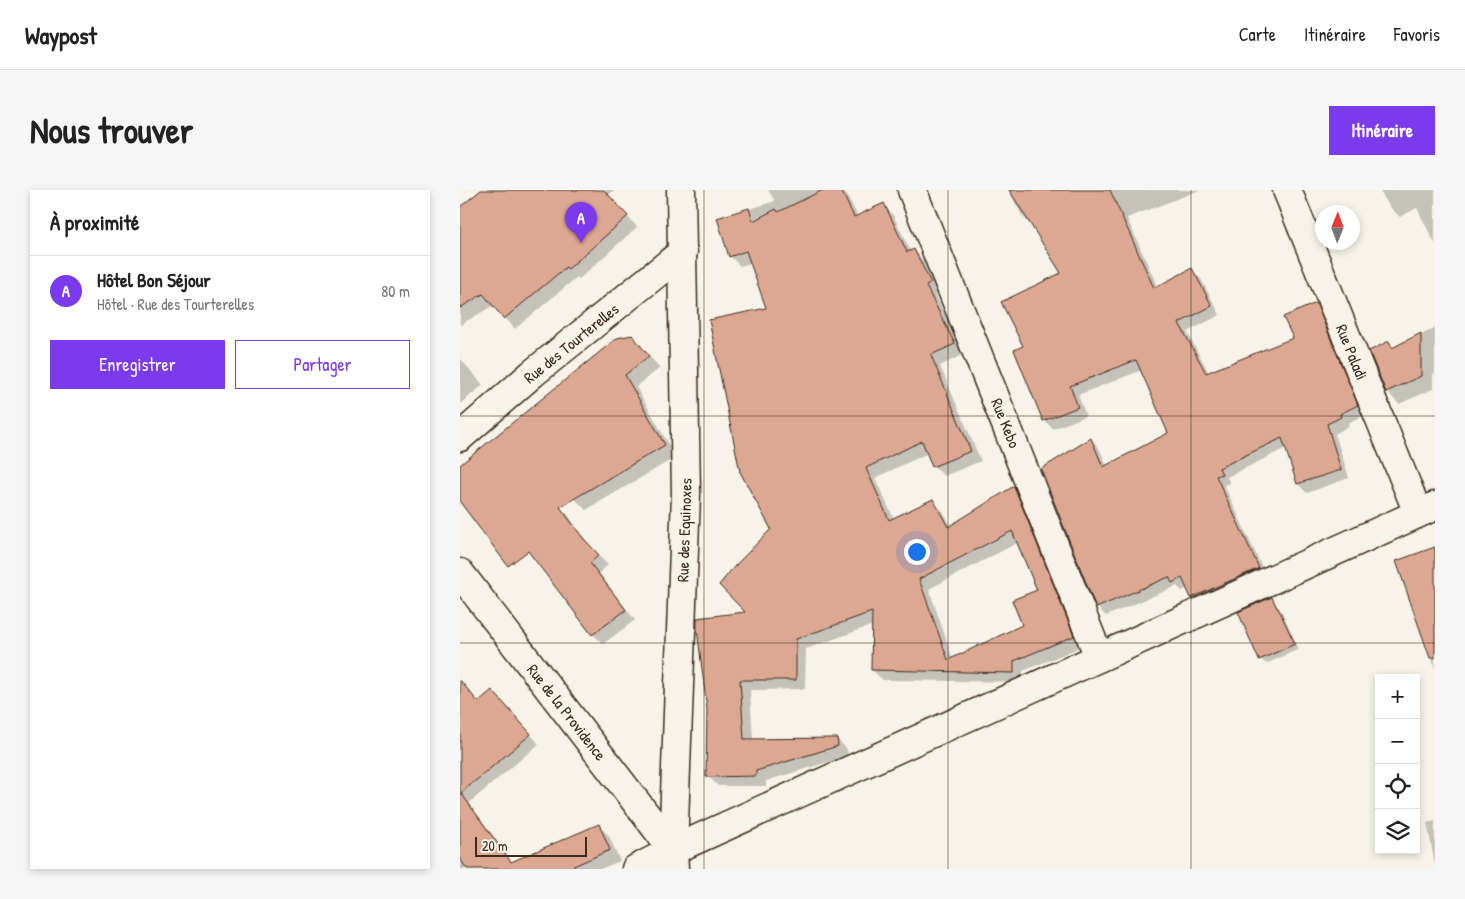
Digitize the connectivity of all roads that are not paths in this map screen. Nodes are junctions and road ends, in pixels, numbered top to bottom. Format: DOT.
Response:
graph roads {
  1 [pos="682,190"];
  2 [pos="912,190"];
  3 [pos="1287,190"];
  4 [pos="683,252"];
  5 [pos="460,437"];
  6 [pos="1427,510"];
  7 [pos="460,573"];
  8 [pos="1099,657"];
  9 [pos="674,860"];
  10 [pos="636,869"];
  1 -- 4 [label="street, Rue des Equinoxes"];
  2 -- 8 [label="street, Rue Kebo"];
  3 -- 6 [label="street, Rue Paladi"];
  4 -- 5 [label="street, Rue des Tourterelles"];
  4 -- 9 [label="street, Rue des Equinoxes"];
  6 -- 8 [label="street"];
  7 -- 9 [label="street, Rue de la Providence"];
  8 -- 9 [label="street"];
  9 -- 10 [label="street"];
}
